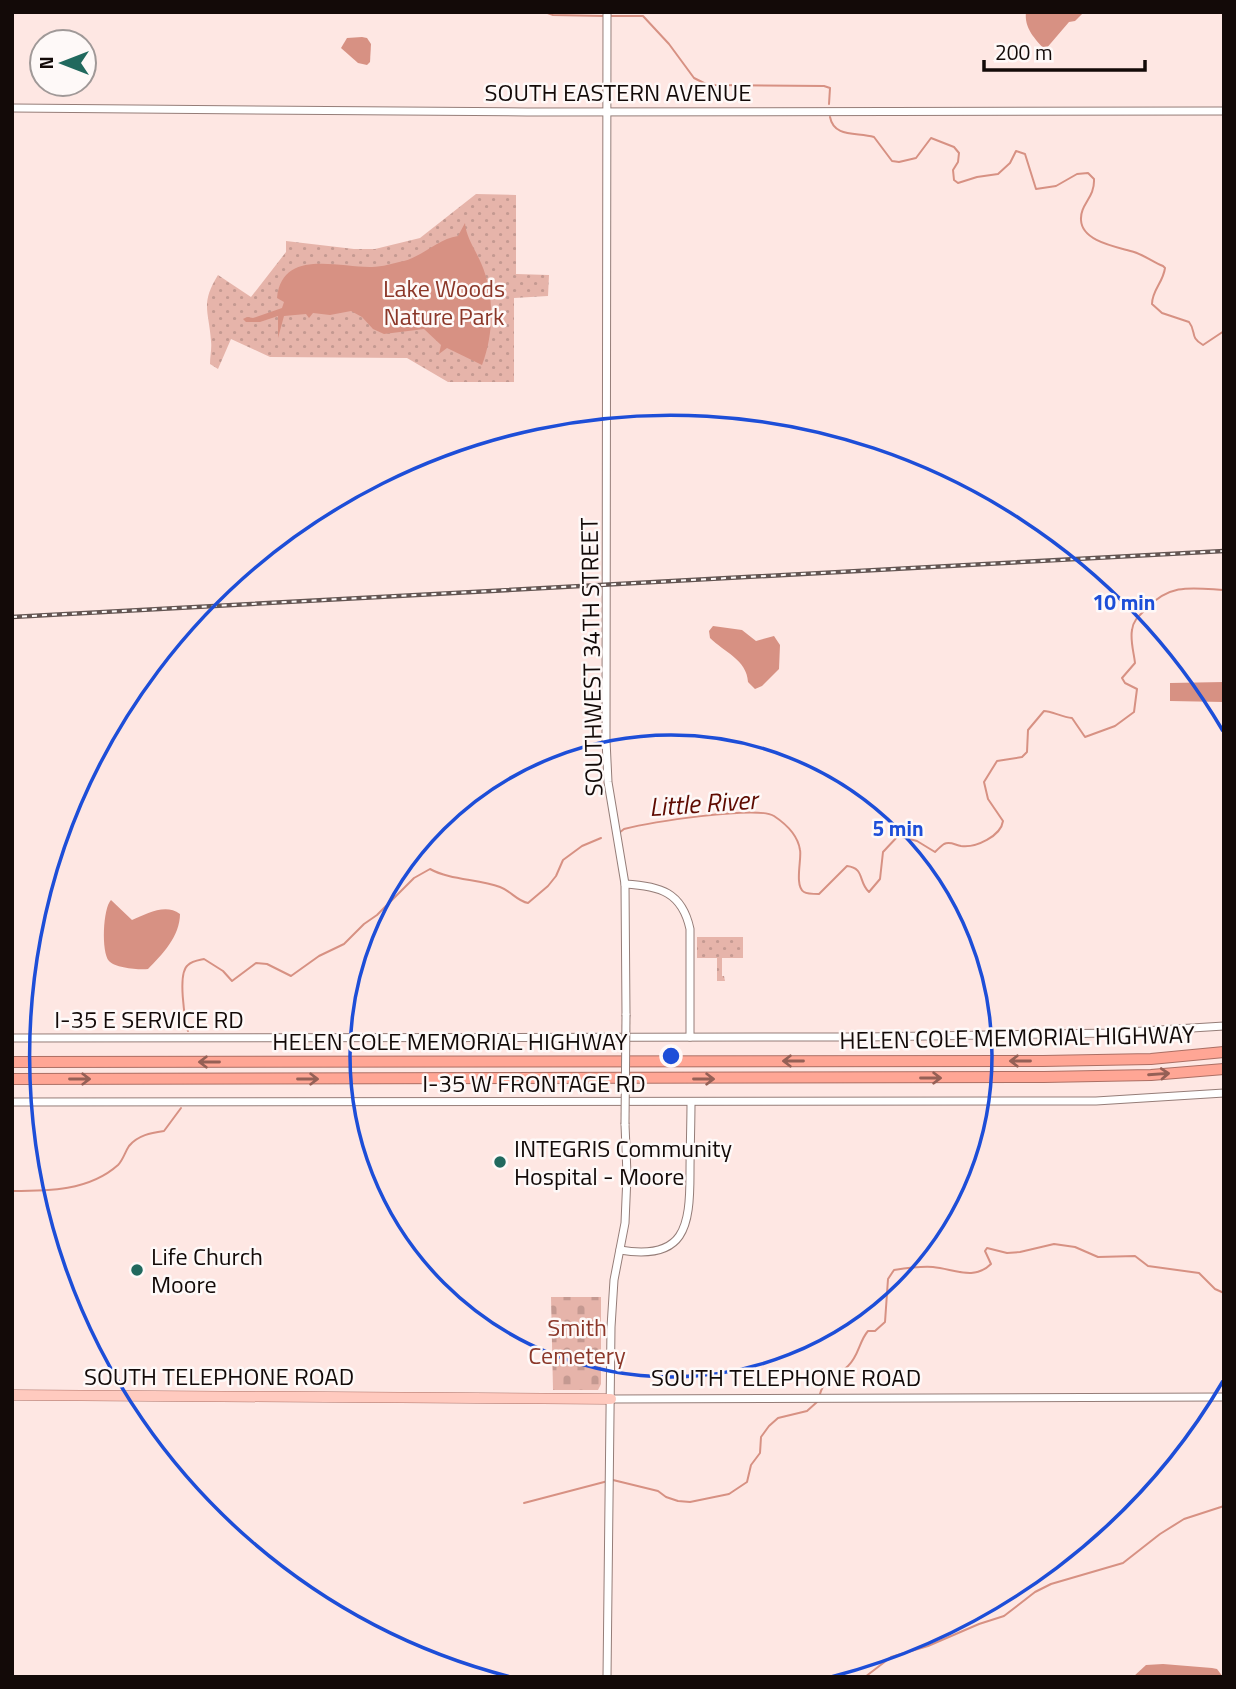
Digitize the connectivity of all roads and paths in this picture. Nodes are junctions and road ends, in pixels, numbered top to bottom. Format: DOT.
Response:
graph roads {
  1 [pos="607,12"];
  2 [pos="12,108"];
  3 [pos="608,110"];
  4 [pos="1224,111"];
  5 [pos="625,884"];
  6 [pos="1224,1026"];
  7 [pos="690,1037"];
  8 [pos="12,1038"];
  9 [pos="1224,1052"];
  10 [pos="12,1062"];
  11 [pos="1224,1069"];
  12 [pos="12,1079"];
  13 [pos="1224,1093"];
  14 [pos="12,1102"];
  15 [pos="691,1102"];
  16 [pos="620,1250"];
  17 [pos="12,1395"];
  18 [pos="1224,1396"];
  19 [pos="611,1399"];
  20 [pos="607,1677"];
  1 -- 3 [label="street, SOUTHWEST 34TH STREET"];
  2 -- 3 [label="street, SOUTH EASTERN AVENUE"];
  3 -- 4 [label="street, SOUTH EASTERN AVENUE"];
  3 -- 5 [label="street, SOUTHWEST 34TH STREET"];
  5 -- 7 [label="street"];
  5 -- 16 [label="street, SOUTHWEST 34TH STREET, bridge"];
  6 -- 7 [label="street, I-35 E SERVICE RD"];
  7 -- 8 [label="street, I-35 E SERVICE RD"];
  9 -- 10 [label="highway, HELEN COLE MEMORIAL HIGHWAY, one-way"];
  12 -- 11 [label="highway, HELEN COLE MEMORIAL HIGHWAY, one-way"];
  13 -- 15 [label="street, I-35 W FRONTAGE RD"];
  14 -- 15 [label="street, I-35 W FRONTAGE RD"];
  15 -- 16 [label="street"];
  16 -- 19 [label="street, SOUTHWEST 34TH STREET"];
  17 -- 19 [label="main road, SOUTH TELEPHONE ROAD"];
  18 -- 19 [label="street, SOUTH TELEPHONE ROAD"];
  19 -- 20 [label="street, SOUTHWEST 34TH STREET"];
}
